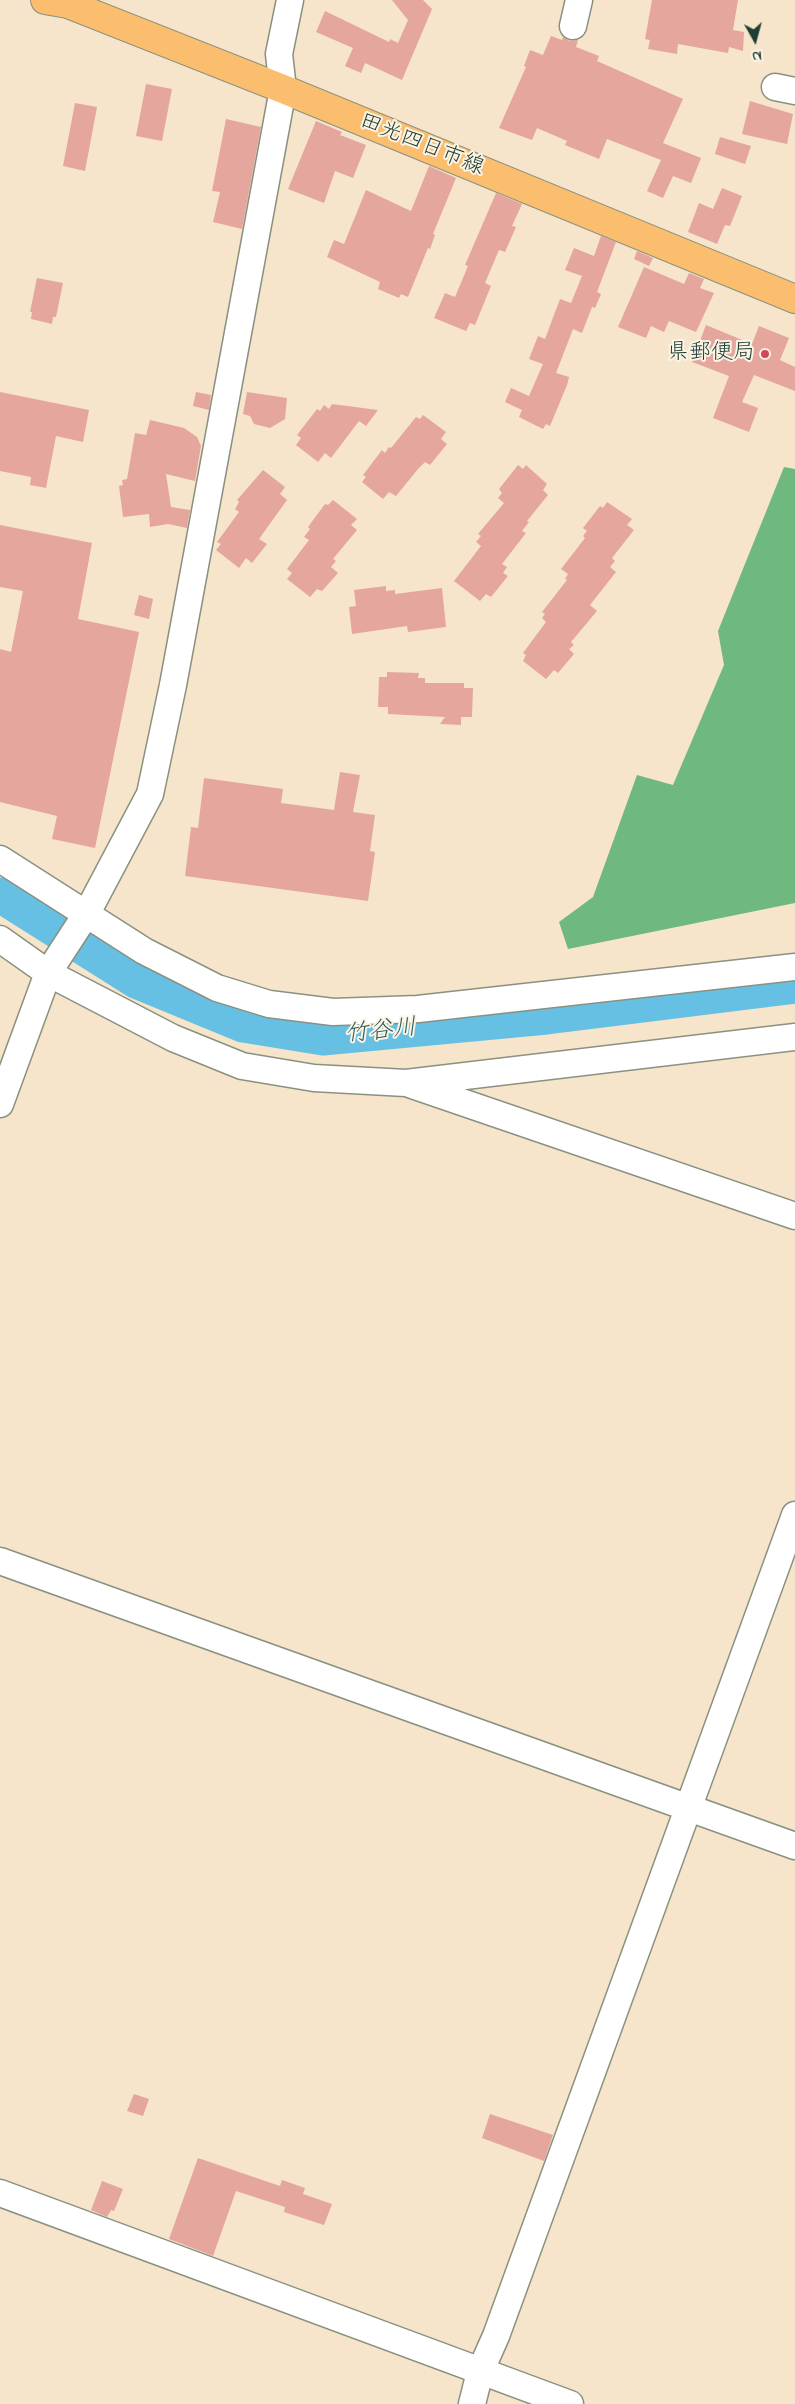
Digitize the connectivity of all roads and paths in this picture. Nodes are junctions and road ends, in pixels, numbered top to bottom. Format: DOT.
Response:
graph roads {
  1 [pos="45,0"];
  2 [pos="290,0"];
  3 [pos="579,0"];
  4 [pos="573,26"];
  5 [pos="283,89"];
  6 [pos="795,300"];
  7 [pos="0,859"];
  8 [pos="84,918"];
  9 [pos="0,939"];
  10 [pos="51,968"];
  11 [pos="795,968"];
  12 [pos="795,1036"];
  13 [pos="406,1083"];
  14 [pos="0,1104"];
  15 [pos="795,1216"];
  16 [pos="795,1515"];
  17 [pos="0,1561"];
  18 [pos="688,1807"];
  19 [pos="795,1846"];
  20 [pos="0,2193"];
  21 [pos="480,2372"];
  22 [pos="472,2404"];
  23 [pos="570,2404"];
  1 -- 5 [label="main road, 田光四日市線"];
  2 -- 5 [label="street"];
  3 -- 4 [label="street"];
  5 -- 6 [label="main road, 田光四日市線"];
  5 -- 8 [label="street"];
  7 -- 8 [label="street"];
  8 -- 10 [label="street"];
  8 -- 11 [label="street"];
  9 -- 10 [label="street"];
  10 -- 13 [label="street"];
  10 -- 14 [label="street"];
  12 -- 13 [label="street"];
  13 -- 15 [label="street"];
  16 -- 18 [label="street"];
  17 -- 18 [label="street"];
  18 -- 19 [label="street"];
  18 -- 21 [label="street"];
  20 -- 21 [label="street"];
  21 -- 22 [label="street"];
  21 -- 23 [label="street"];
}
